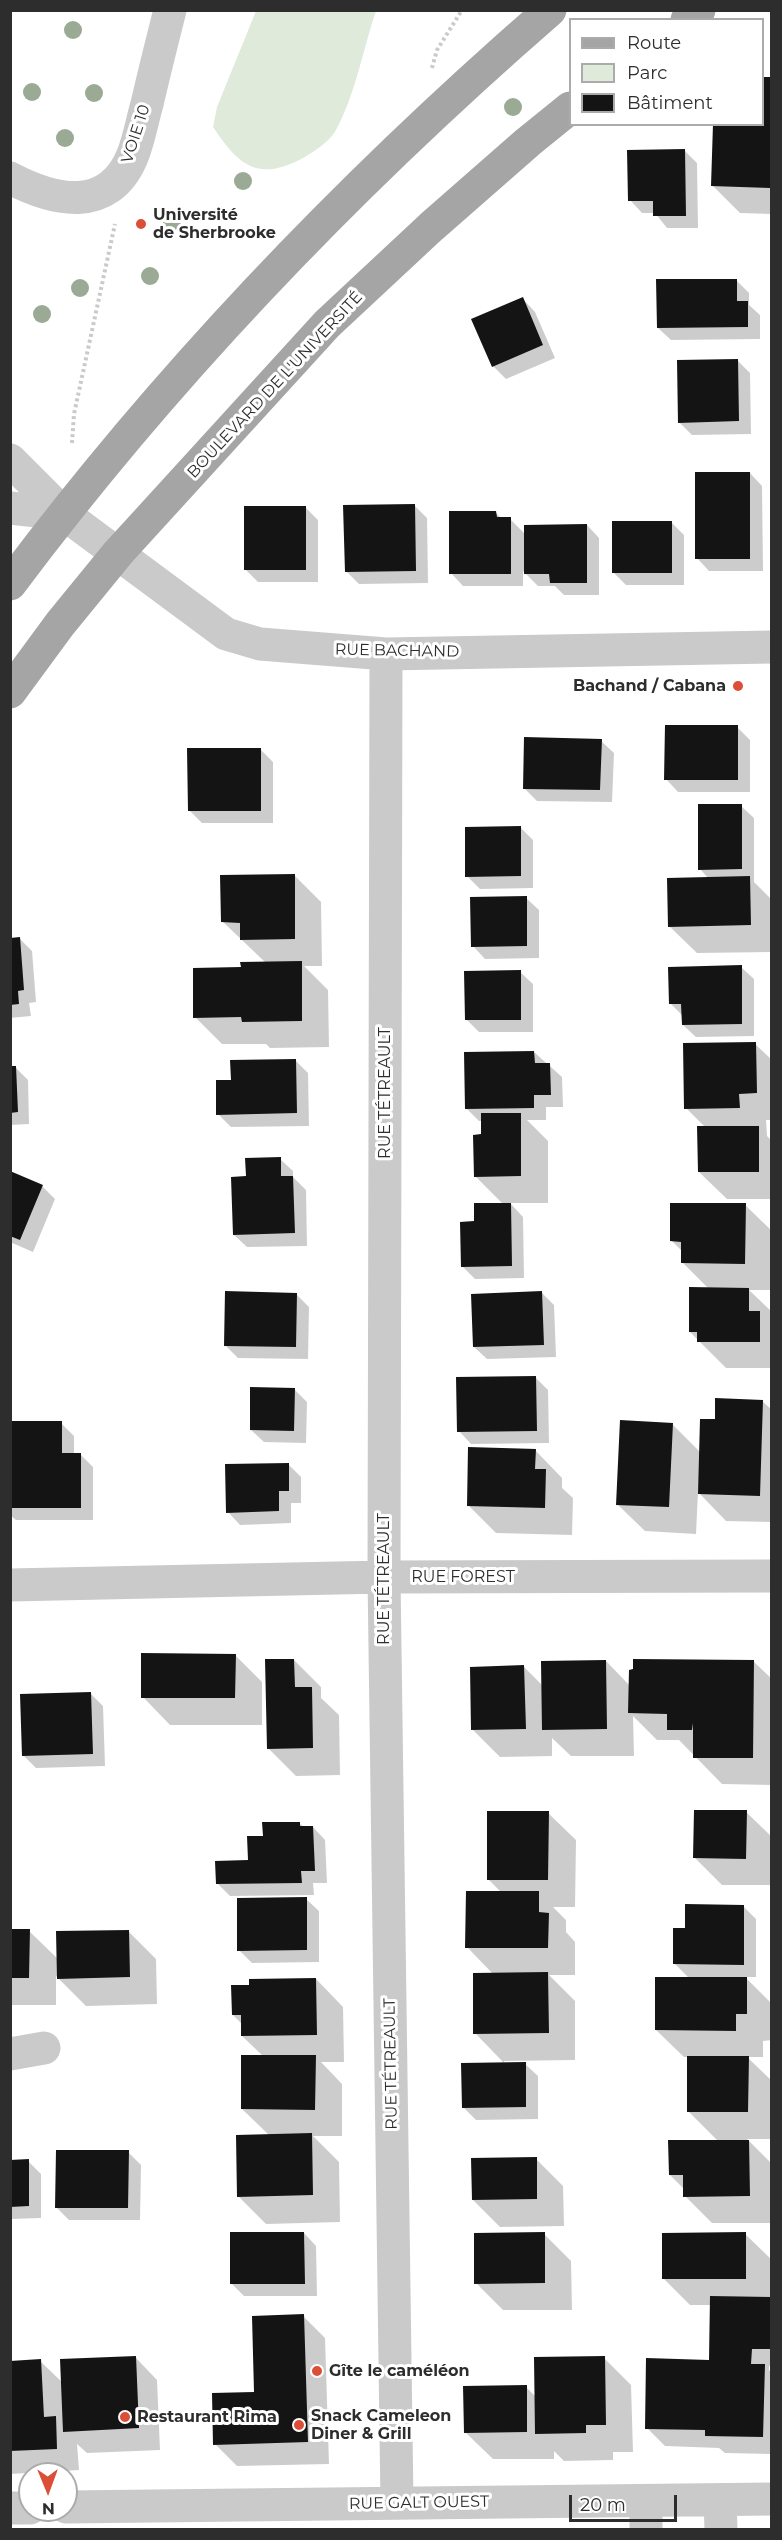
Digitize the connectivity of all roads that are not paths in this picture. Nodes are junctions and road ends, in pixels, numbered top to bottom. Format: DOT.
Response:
graph roads {
  1 [pos="170,10"];
  2 [pos="550,10"];
  3 [pos="569,109"];
  4 [pos="10,178"];
  5 [pos="10,460"];
  6 [pos="10,508"];
  7 [pos="64,514"];
  8 [pos="118,553"];
  9 [pos="10,584"];
  10 [pos="771,647"];
  11 [pos="386,654"];
  12 [pos="10,692"];
  13 [pos="771,1576"];
  14 [pos="384,1577"];
  15 [pos="10,1585"];
  16 [pos="45,2048"];
  17 [pos="10,2054"];
  18 [pos="771,2499"];
  19 [pos="397,2503"];
  20 [pos="78,2508"];
  21 [pos="646,2515"];
  22 [pos="720,2515"];
  23 [pos="182,2518"];
  1 -- 4 [label="street, VOIE 10"];
  2 -- 7 [label="main road"];
  3 -- 8 [label="main road, BOULEVARD DE L'UNIVERSITÉ"];
  5 -- 7 [label="street, RUE BACHAND"];
  6 -- 7 [label="street, RUE BACHAND"];
  7 -- 8 [label="street, RUE BACHAND"];
  7 -- 9 [label="main road"];
  8 -- 11 [label="street, RUE BACHAND"];
  8 -- 12 [label="main road, BOULEVARD DE L'UNIVERSITÉ"];
  10 -- 11 [label="street, RUE BACHAND"];
  11 -- 14 [label="street, RUE TÉTREAULT"];
  13 -- 14 [label="street, RUE FOREST"];
  14 -- 15 [label="street, RUE FOREST"];
  14 -- 19 [label="street, RUE TÉTREAULT"];
  16 -- 17 [label="street"];
  18 -- 22 [label="street, RUE GALT OUEST"];
  19 -- 21 [label="street, RUE GALT OUEST"];
  19 -- 23 [label="street, RUE GALT OUEST"];
  20 -- 23 [label="street, RUE GALT OUEST"];
  21 -- 22 [label="street, RUE GALT OUEST"];
}
